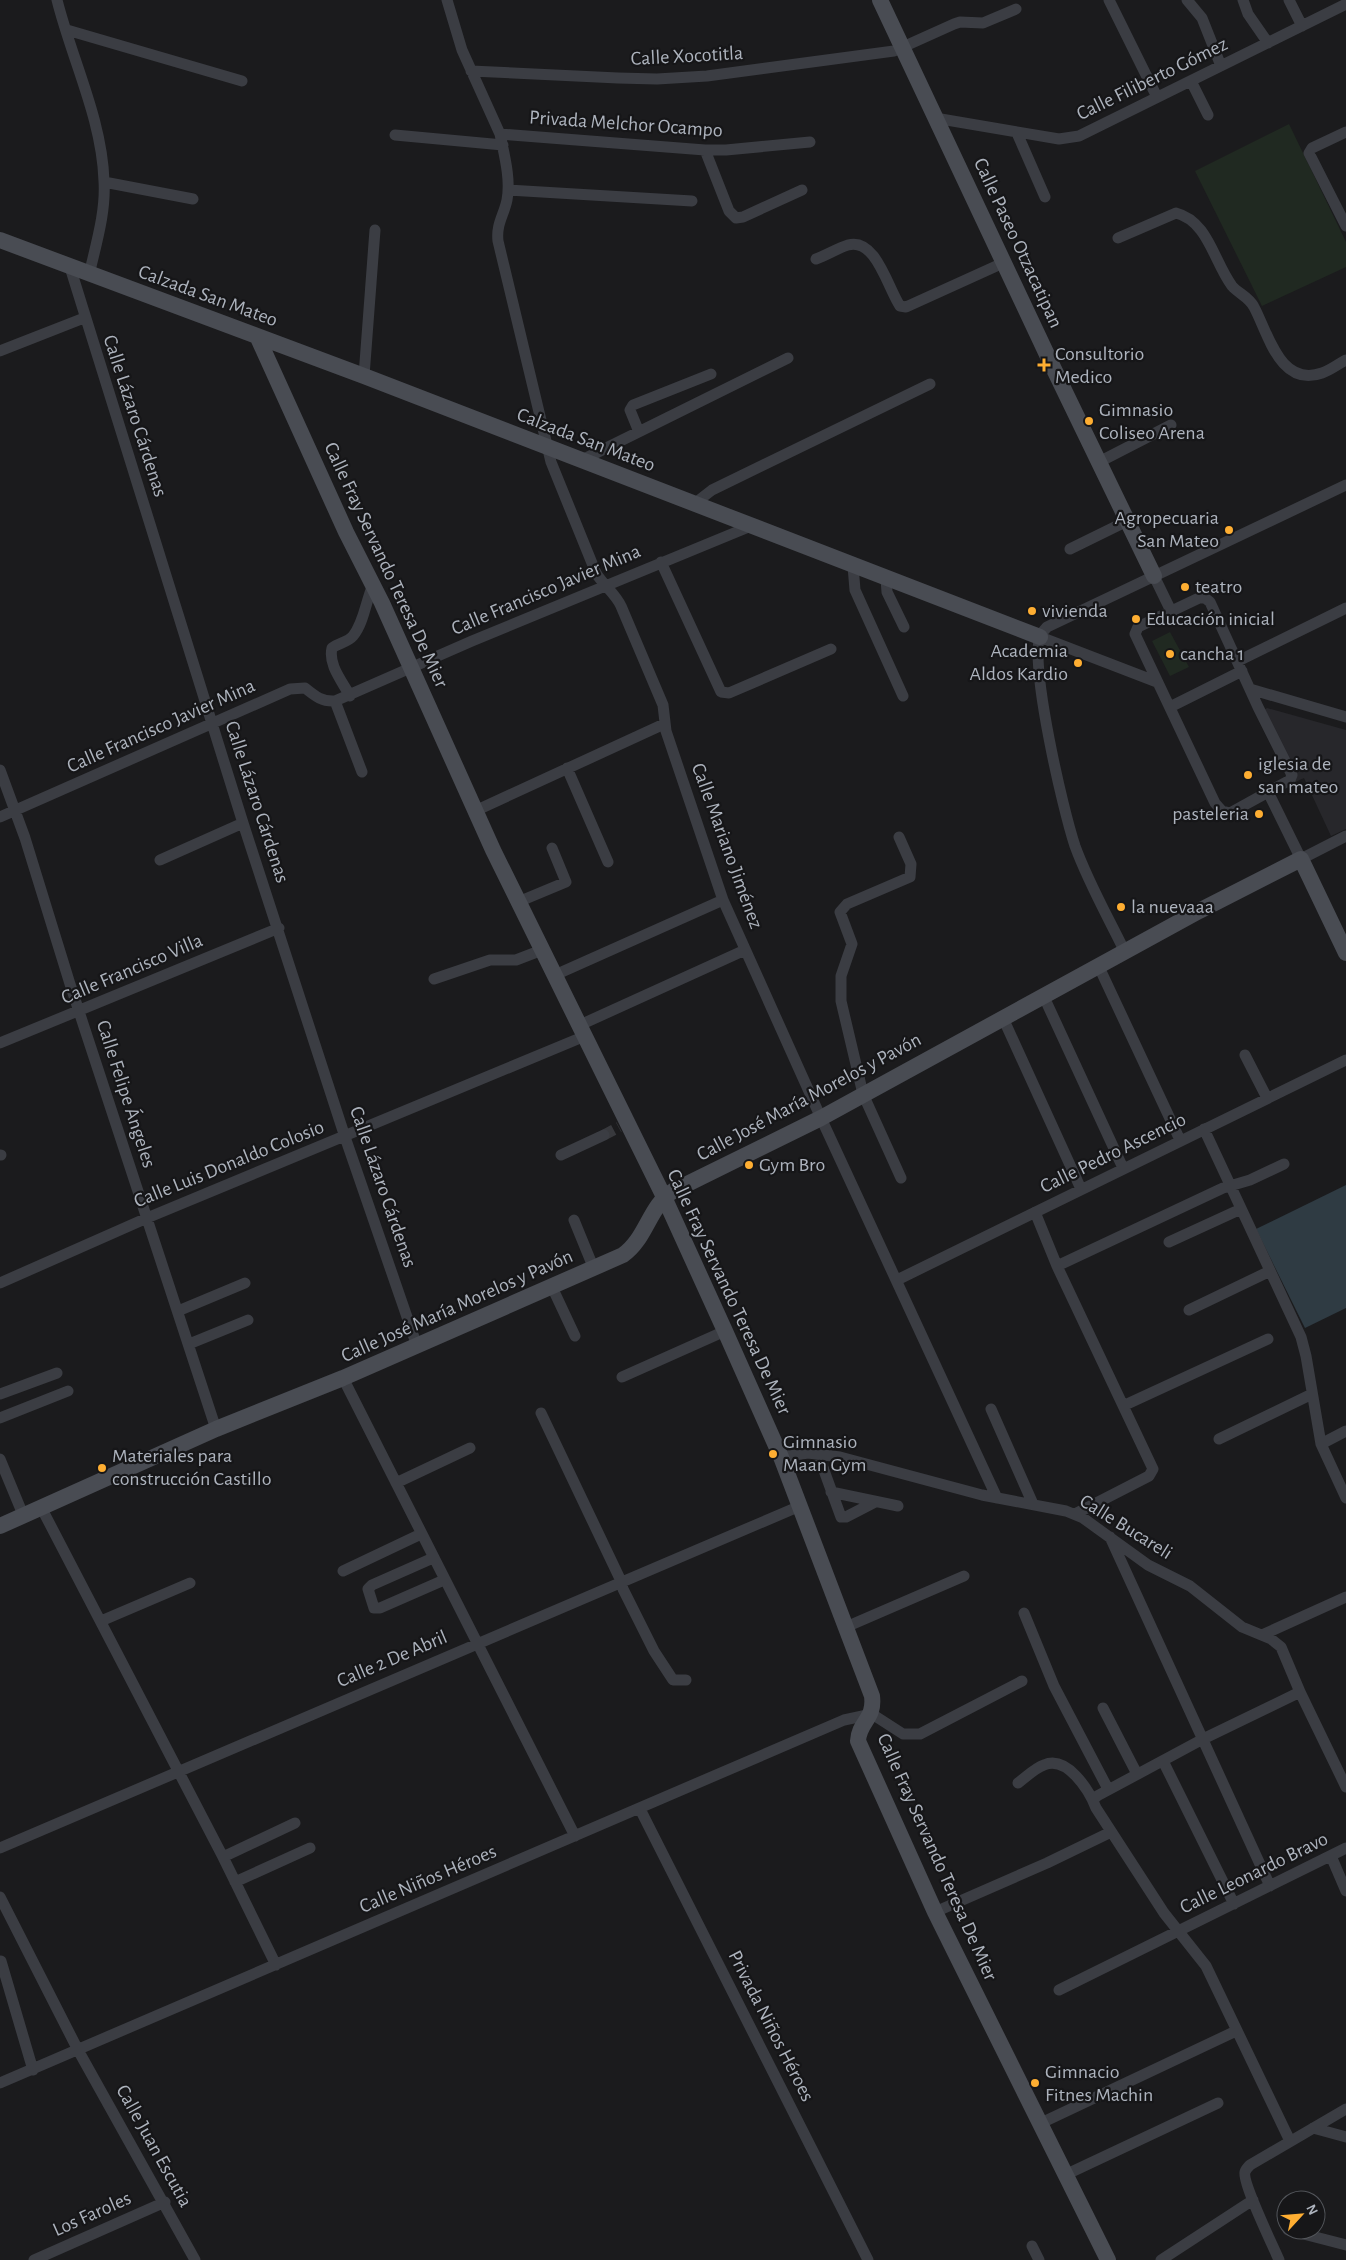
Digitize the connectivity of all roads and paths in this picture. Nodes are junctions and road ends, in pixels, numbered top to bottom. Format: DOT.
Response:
graph roads {
  1 [pos="57,0"];
  2 [pos="446,0"];
  3 [pos="878,0"];
  4 [pos="1109,0"];
  5 [pos="1187,0"];
  6 [pos="1243,0"];
  7 [pos="1289,0"];
  8 [pos="1340,4"];
  9 [pos="1016,9"];
  10 [pos="1302,26"];
  11 [pos="67,30"];
  12 [pos="1268,43"];
  13 [pos="903,48"];
  14 [pos="1222,66"];
  15 [pos="471,71"];
  16 [pos="1191,80"];
  17 [pos="242,81"];
  18 [pos="1157,97"];
  19 [pos="1208,115"];
  20 [pos="935,118"];
  21 [pos="1346,132"];
  22 [pos="1017,133"];
  23 [pos="500,134"];
  24 [pos="395,135"];
  25 [pos="810,142"];
  26 [pos="503,146"];
  27 [pos="704,150"];
  28 [pos="104,182"];
  29 [pos="508,190"];
  30 [pos="802,190"];
  31 [pos="1045,197"];
  32 [pos="193,199"];
  33 [pos="692,201"];
  34 [pos="1346,226"];
  35 [pos="375,230"];
  36 [pos="1118,238"];
  37 [pos="0,240"];
  38 [pos="816,259"];
  39 [pos="1003,263"];
  40 [pos="70,267"];
  41 [pos="89,275"];
  42 [pos="84,318"];
  43 [pos="258,338"];
  44 [pos="0,352"];
  45 [pos="788,358"];
  46 [pos="1346,360"];
  47 [pos="711,374"];
  48 [pos="364,376"];
  49 [pos="930,384"];
  50 [pos="1171,425"];
  51 [pos="639,432"];
  52 [pos="548,448"];
  53 [pos="582,460"];
  54 [pos="1099,462"];
  55 [pos="1346,484"];
  56 [pos="694,504"];
  57 [pos="1127,522"];
  58 [pos="751,526"];
  59 [pos="1070,549"];
  60 [pos="660,562"];
  61 [pos="853,566"];
  62 [pos="1154,576"];
  63 [pos="886,579"];
  64 [pos="374,585"];
  65 [pos="606,585"];
  66 [pos="1346,608"];
  67 [pos="1172,611"];
  68 [pos="904,627"];
  69 [pos="1040,637"];
  70 [pos="831,649"];
  71 [pos="1240,666"];
  72 [pos="411,668"];
  73 [pos="1157,682"];
  74 [pos="1250,689"];
  75 [pos="350,696"];
  76 [pos="903,696"];
  77 [pos="335,701"];
  78 [pos="1170,707"];
  79 [pos="1346,717"];
  80 [pos="213,724"];
  81 [pos="664,724"];
  82 [pos="567,768"];
  83 [pos="0,770"];
  84 [pos="362,772"];
  85 [pos="1268,792"];
  86 [pos="15,810"];
  87 [pos="474,811"];
  88 [pos="0,817"];
  89 [pos="243,823"];
  90 [pos="1346,836"];
  91 [pos="899,837"];
  92 [pos="552,848"];
  93 [pos="1301,859"];
  94 [pos="160,860"];
  95 [pos="608,862"];
  96 [pos="723,900"];
  97 [pos="518,902"];
  98 [pos="278,928"];
  99 [pos="542,950"];
  100 [pos="745,950"];
  101 [pos="1345,950"];
  102 [pos="1125,952"];
  103 [pos="1099,968"];
  104 [pos="554,976"];
  105 [pos="434,979"];
  106 [pos="1044,996"];
  107 [pos="79,1012"];
  108 [pos="1003,1018"];
  109 [pos="582,1031"];
  110 [pos="0,1043"];
  111 [pos="1245,1055"];
  112 [pos="1346,1060"];
  113 [pos="863,1094"];
  114 [pos="1266,1098"];
  115 [pos="821,1118"];
  116 [pos="1204,1129"];
  117 [pos="604,1135"];
  118 [pos="346,1137"];
  119 [pos="1180,1140"];
  120 [pos="561,1155"];
  121 [pos="1284,1164"];
  122 [pos="1123,1168"];
  123 [pos="901,1178"];
  124 [pos="1230,1186"];
  125 [pos="1081,1189"];
  126 [pos="664,1197"];
  127 [pos="1241,1209"];
  128 [pos="1035,1212"];
  129 [pos="147,1218"];
  130 [pos="574,1220"];
  131 [pos="1169,1242"];
  132 [pos="1056,1266"];
  133 [pos="594,1269"];
  134 [pos="1270,1271"];
  135 [pos="896,1280"];
  136 [pos="0,1283"];
  137 [pos="245,1283"];
  138 [pos="552,1287"];
  139 [pos="1189,1310"];
  140 [pos="178,1311"];
  141 [pos="248,1320"];
  142 [pos="726,1331"];
  143 [pos="575,1336"];
  144 [pos="1268,1339"];
  145 [pos="189,1344"];
  146 [pos="417,1346"];
  147 [pos="57,1373"];
  148 [pos="622,1377"];
  149 [pos="343,1378"];
  150 [pos="68,1391"];
  151 [pos="0,1394"];
  152 [pos="1312,1394"];
  153 [pos="1124,1405"];
  154 [pos="991,1409"];
  155 [pos="541,1414"];
  156 [pos="0,1418"];
  157 [pos="216,1430"];
  158 [pos="1346,1431"];
  159 [pos="1219,1439"];
  160 [pos="1321,1444"];
  161 [pos="470,1448"];
  162 [pos="818,1454"];
  163 [pos="0,1458"];
  164 [pos="782,1458"];
  165 [pos="1342,1482"];
  166 [pos="396,1483"];
  167 [pos="831,1492"];
  168 [pos="997,1498"];
  169 [pos="1346,1498"];
  170 [pos="876,1502"];
  171 [pos="1033,1504"];
  172 [pos="800,1506"];
  173 [pos="898,1506"];
  174 [pos="42,1509"];
  175 [pos="1075,1514"];
  176 [pos="24,1517"];
  177 [pos="0,1526"];
  178 [pos="421,1534"];
  179 [pos="1109,1536"];
  180 [pos="433,1558"];
  181 [pos="343,1571"];
  182 [pos="964,1576"];
  183 [pos="444,1580"];
  184 [pos="622,1581"];
  185 [pos="190,1583"];
  186 [pos="1346,1597"];
  187 [pos="1024,1613"];
  188 [pos="101,1621"];
  189 [pos="846,1627"];
  190 [pos="1262,1635"];
  191 [pos="477,1643"];
  192 [pos="686,1680"];
  193 [pos="1022,1681"];
  194 [pos="1300,1692"];
  195 [pos="1103,1708"];
  196 [pos="872,1714"];
  197 [pos="1203,1739"];
  198 [pos="1163,1761"];
  199 [pos="179,1772"];
  200 [pos="1137,1774"];
  201 [pos="1018,1783"];
  202 [pos="1346,1787"];
  203 [pos="1108,1789"];
  204 [pos="1094,1800"];
  205 [pos="640,1809"];
  206 [pos="295,1823"];
  207 [pos="1111,1832"];
  208 [pos="575,1836"];
  209 [pos="0,1848"];
  210 [pos="310,1848"];
  211 [pos="1346,1848"];
  212 [pos="1331,1856"];
  213 [pos="223,1857"];
  214 [pos="236,1882"];
  215 [pos="1270,1886"];
  216 [pos="1346,1891"];
  217 [pos="0,1897"];
  218 [pos="1234,1904"];
  219 [pos="935,1912"];
  220 [pos="1178,1932"];
  221 [pos="1,1961"];
  222 [pos="276,1965"];
  223 [pos="1058,1990"];
  224 [pos="1236,2031"];
  225 [pos="78,2050"];
  226 [pos="33,2070"];
  227 [pos="0,2084"];
  228 [pos="1218,2103"];
  229 [pos="1346,2109"];
  230 [pos="1039,2124"];
  231 [pos="1313,2128"];
  232 [pos="1346,2136"];
  233 [pos="1290,2141"];
  234 [pos="1064,2175"];
  235 [pos="1253,2200"];
  236 [pos="165,2202"];
  237 [pos="1266,2228"];
  238 [pos="1276,2229"];
  239 [pos="1326,2240"];
  240 [pos="1346,2245"];
  241 [pos="1032,2246"];
  242 [pos="34,2260"];
  243 [pos="195,2260"];
  244 [pos="868,2260"];
  245 [pos="1039,2260"];
  246 [pos="1108,2260"];
  247 [pos="1161,2260"];
  248 [pos="1279,2260"];
  1 -- 11 [label="street"];
  2 -- 15 [label="street, Calle Mariano Jiménez"];
  3 -- 13 [label="main road, Calle Paseo Otzacatipan"];
  4 -- 18 [label="street"];
  5 -- 14 [label="street"];
  6 -- 12 [label="street"];
  7 -- 10 [label="street"];
  8 -- 10 [label="street, Calle Filiberto Gómez"];
  9 -- 13 [label="street, Calle Xocotitla"];
  10 -- 12 [label="street, Calle Filiberto Gómez"];
  11 -- 17 [label="street"];
  11 -- 28 [label="street"];
  12 -- 14 [label="street, Calle Filiberto Gómez"];
  13 -- 15 [label="street, Calle Xocotitla"];
  13 -- 20 [label="main road, Calle Paseo Otzacatipan"];
  14 -- 16 [label="street, Calle Filiberto Gómez"];
  15 -- 23 [label="street, Calle Mariano Jiménez"];
  16 -- 18 [label="street, Calle Filiberto Gómez"];
  16 -- 19 [label="street"];
  18 -- 22 [label="street, Calle Filiberto Gómez"];
  20 -- 22 [label="street, Calle Filiberto Gómez"];
  20 -- 39 [label="main road, Calle Paseo Otzacatipan"];
  21 -- 34 [label="street"];
  22 -- 31 [label="street"];
  23 -- 26 [label="street, Calle Mariano Jiménez"];
  23 -- 27 [label="street, Privada Melchor Ocampo"];
  24 -- 26 [label="street"];
  25 -- 27 [label="street, Privada Melchor Ocampo"];
  26 -- 29 [label="street, Calle Mariano Jiménez"];
  27 -- 30 [label="street"];
  28 -- 32 [label="street"];
  28 -- 41 [label="street"];
  29 -- 33 [label="street"];
  29 -- 52 [label="street, Calle Mariano Jiménez"];
  35 -- 48 [label="street"];
  36 -- 46 [label="street"];
  37 -- 40 [label="main road, Calzada San Mateo"];
  38 -- 39 [label="street"];
  39 -- 54 [label="main road, Calle Paseo Otzacatipan"];
  40 -- 41 [label="main road, Calzada San Mateo"];
  40 -- 42 [label="street, Calle Lázaro Cárdenas"];
  41 -- 43 [label="main road, Calzada San Mateo"];
  42 -- 44 [label="street"];
  42 -- 80 [label="street, Calle Lázaro Cárdenas"];
  43 -- 48 [label="main road, Calzada San Mateo"];
  43 -- 64 [label="main road, Calle Fray Servando Teresa De Mier"];
  45 -- 51 [label="street"];
  47 -- 51 [label="street"];
  48 -- 52 [label="main road, Calzada San Mateo"];
  49 -- 56 [label="street"];
  50 -- 54 [label="street"];
  51 -- 53 [label="street"];
  52 -- 53 [label="main road, Calzada San Mateo"];
  52 -- 65 [label="street, Calle Mariano Jiménez"];
  53 -- 56 [label="main road, Calzada San Mateo"];
  54 -- 57 [label="main road, Calle Paseo Otzacatipan"];
  55 -- 62 [label="street"];
  56 -- 58 [label="main road, Calzada San Mateo"];
  57 -- 59 [label="street"];
  57 -- 62 [label="main road, Calle Paseo Otzacatipan"];
  58 -- 60 [label="street, Calle Francisco Javier Mina"];
  58 -- 61 [label="main road, Calzada San Mateo"];
  60 -- 65 [label="street, Calle Francisco Javier Mina"];
  60 -- 70 [label="street"];
  61 -- 63 [label="main road, Calzada San Mateo"];
  61 -- 76 [label="street"];
  62 -- 67 [label="street, Calle Paseo Otzacatipan"];
  62 -- 69 [label="street"];
  63 -- 68 [label="street"];
  63 -- 69 [label="main road, Calzada San Mateo"];
  64 -- 72 [label="main road, Calle Fray Servando Teresa De Mier"];
  64 -- 75 [label="street"];
  65 -- 72 [label="street, Calle Francisco Javier Mina"];
  65 -- 81 [label="street, Calle Mariano Jiménez"];
  66 -- 71 [label="street"];
  67 -- 71 [label="street"];
  67 -- 73 [label="street"];
  69 -- 73 [label="street, Calzada San Mateo"];
  69 -- 102 [label="street"];
  71 -- 74 [label="street"];
  71 -- 78 [label="street"];
  72 -- 75 [label="street, Calle Francisco Javier Mina"];
  72 -- 87 [label="main road, Calle Fray Servando Teresa De Mier"];
  73 -- 78 [label="street"];
  74 -- 79 [label="street"];
  74 -- 85 [label="street"];
  75 -- 77 [label="street, Calle Francisco Javier Mina"];
  77 -- 80 [label="street, Calle Francisco Javier Mina"];
  77 -- 84 [label="street"];
  78 -- 85 [label="street"];
  80 -- 86 [label="street, Calle Francisco Javier Mina"];
  80 -- 89 [label="street, Calle Lázaro Cárdenas"];
  81 -- 82 [label="street"];
  81 -- 96 [label="street, Calle Mariano Jiménez"];
  82 -- 87 [label="street"];
  82 -- 95 [label="street"];
  83 -- 86 [label="street, Calle Felipe Ángeles"];
  85 -- 93 [label="street"];
  86 -- 88 [label="street, Calle Francisco Javier Mina"];
  86 -- 107 [label="street, Calle Felipe Ángeles"];
  87 -- 97 [label="main road, Calle Fray Servando Teresa De Mier"];
  89 -- 94 [label="street"];
  89 -- 98 [label="street, Calle Lázaro Cárdenas"];
  90 -- 93 [label="street, Calle José María Morelos y Pavón"];
  91 -- 113 [label="street"];
  92 -- 97 [label="street"];
  93 -- 101 [label="main road"];
  93 -- 102 [label="main road, Calle José María Morelos y Pavón"];
  96 -- 100 [label="street, Calle Mariano Jiménez"];
  96 -- 104 [label="street"];
  97 -- 99 [label="main road, Calle Fray Servando Teresa De Mier"];
  98 -- 107 [label="street, Calle Francisco Villa"];
  98 -- 118 [label="street, Calle Lázaro Cárdenas"];
  99 -- 104 [label="main road, Calle Fray Servando Teresa De Mier"];
  99 -- 105 [label="street"];
  100 -- 109 [label="street, Calle Luis Donaldo Colosio"];
  100 -- 115 [label="street, Calle Mariano Jiménez"];
  102 -- 103 [label="main road, Calle José María Morelos y Pavón"];
  103 -- 106 [label="main road, Calle José María Morelos y Pavón"];
  103 -- 119 [label="street"];
  104 -- 109 [label="main road, Calle Fray Servando Teresa De Mier"];
  106 -- 108 [label="main road, Calle José María Morelos y Pavón"];
  106 -- 122 [label="street"];
  107 -- 110 [label="street, Calle Francisco Villa"];
  107 -- 129 [label="street, Calle Felipe Ángeles"];
  108 -- 113 [label="main road, Calle José María Morelos y Pavón"];
  108 -- 125 [label="street"];
  109 -- 118 [label="street, Calle Luis Donaldo Colosio"];
  109 -- 126 [label="main road, Calle Fray Servando Teresa De Mier"];
  111 -- 114 [label="street"];
  112 -- 114 [label="street, Calle Pedro Ascencio"];
  113 -- 115 [label="main road, Calle José María Morelos y Pavón"];
  113 -- 123 [label="street"];
  114 -- 116 [label="street, Calle Pedro Ascencio"];
  115 -- 126 [label="main road, Calle José María Morelos y Pavón"];
  115 -- 135 [label="street, Calle Mariano Jiménez"];
  116 -- 119 [label="street, Calle Pedro Ascencio"];
  116 -- 124 [label="street"];
  117 -- 120 [label="street"];
  118 -- 129 [label="street, Calle Luis Donaldo Colosio"];
  118 -- 146 [label="street, Calle Lázaro Cárdenas"];
  119 -- 122 [label="street, Calle Pedro Ascencio"];
  121 -- 124 [label="street"];
  122 -- 125 [label="street, Calle Pedro Ascencio"];
  124 -- 127 [label="street"];
  124 -- 132 [label="street"];
  125 -- 128 [label="street, Calle Pedro Ascencio"];
  126 -- 133 [label="main road, Calle José María Morelos y Pavón"];
  126 -- 142 [label="main road, Calle Fray Servando Teresa De Mier"];
  127 -- 131 [label="street"];
  127 -- 134 [label="street"];
  128 -- 132 [label="street"];
  128 -- 135 [label="street, Calle Pedro Ascencio"];
  129 -- 136 [label="street, Calle Luis Donaldo Colosio"];
  129 -- 140 [label="street, Calle Felipe Ángeles"];
  130 -- 133 [label="street"];
  132 -- 153 [label="street"];
  133 -- 138 [label="main road, Calle José María Morelos y Pavón"];
  134 -- 139 [label="street"];
  134 -- 152 [label="street"];
  135 -- 168 [label="street, Calle Mariano Jiménez"];
  137 -- 140 [label="street"];
  138 -- 143 [label="street"];
  138 -- 146 [label="main road, Calle José María Morelos y Pavón"];
  140 -- 145 [label="street, Calle Felipe Ángeles"];
  141 -- 145 [label="street"];
  142 -- 148 [label="street"];
  142 -- 164 [label="main road, Calle Fray Servando Teresa De Mier"];
  144 -- 153 [label="street"];
  145 -- 157 [label="street, Calle Felipe Ángeles"];
  146 -- 149 [label="main road, Calle José María Morelos y Pavón"];
  147 -- 151 [label="street"];
  149 -- 157 [label="main road, Calle José María Morelos y Pavón"];
  149 -- 166 [label="street"];
  150 -- 156 [label="street"];
  152 -- 159 [label="street"];
  152 -- 160 [label="street"];
  153 -- 175 [label="street"];
  154 -- 171 [label="street"];
  155 -- 184 [label="street"];
  157 -- 174 [label="main road, Calle José María Morelos y Pavón"];
  158 -- 160 [label="street"];
  160 -- 165 [label="street"];
  161 -- 166 [label="street"];
  162 -- 164 [label="street, Calle Bucareli"];
  162 -- 167 [label="street"];
  162 -- 168 [label="street, Calle Bucareli"];
  163 -- 176 [label="street"];
  164 -- 172 [label="main road, Calle Fray Servando Teresa De Mier"];
  165 -- 169 [label="street"];
  166 -- 178 [label="street"];
  167 -- 170 [label="street"];
  167 -- 170 [label="street"];
  168 -- 171 [label="street, Calle Bucareli"];
  170 -- 173 [label="street"];
  171 -- 175 [label="street, Calle Bucareli"];
  172 -- 184 [label="street, Calle 2 De Abril"];
  172 -- 189 [label="main road, Calle Fray Servando Teresa De Mier"];
  174 -- 176 [label="main road, Calle José María Morelos y Pavón"];
  174 -- 188 [label="street"];
  175 -- 179 [label="street, Calle Bucareli"];
  176 -- 177 [label="main road, Calle José María Morelos y Pavón"];
  178 -- 180 [label="street"];
  178 -- 181 [label="street"];
  179 -- 190 [label="street, Calle Bucareli"];
  179 -- 197 [label="street"];
  180 -- 183 [label="street"];
  180 -- 183 [label="street"];
  182 -- 189 [label="street"];
  183 -- 191 [label="street"];
  184 -- 191 [label="street, Calle 2 De Abril"];
  184 -- 192 [label="street"];
  185 -- 188 [label="street"];
  186 -- 190 [label="street"];
  187 -- 203 [label="street"];
  188 -- 199 [label="street"];
  189 -- 196 [label="main road, Calle Fray Servando Teresa De Mier"];
  190 -- 194 [label="street, Calle Bucareli"];
  191 -- 199 [label="street, Calle 2 De Abril"];
  191 -- 208 [label="street"];
  193 -- 196 [label="street"];
  194 -- 197 [label="street"];
  194 -- 202 [label="street, Calle Bucareli"];
  195 -- 200 [label="street"];
  196 -- 205 [label="street, Calle Niños Héroes"];
  196 -- 219 [label="main road, Calle Fray Servando Teresa De Mier"];
  197 -- 198 [label="street"];
  197 -- 215 [label="street"];
  198 -- 200 [label="street"];
  198 -- 218 [label="street"];
  199 -- 209 [label="street, Calle 2 De Abril"];
  199 -- 213 [label="street"];
  200 -- 203 [label="street"];
  201 -- 204 [label="street"];
  203 -- 204 [label="street"];
  204 -- 207 [label="street"];
  205 -- 208 [label="street, Calle Niños Héroes"];
  205 -- 244 [label="street, Privada Niños Héroes"];
  206 -- 213 [label="street"];
  207 -- 219 [label="street"];
  207 -- 220 [label="street"];
  208 -- 222 [label="street, Calle Niños Héroes"];
  210 -- 214 [label="street"];
  211 -- 212 [label="street, Calle Leonardo Bravo"];
  212 -- 215 [label="street, Calle Leonardo Bravo"];
  212 -- 216 [label="street"];
  213 -- 214 [label="street"];
  214 -- 222 [label="street"];
  215 -- 218 [label="street, Calle Leonardo Bravo"];
  217 -- 225 [label="street, Calle Juan Escutia"];
  218 -- 220 [label="street, Calle Leonardo Bravo"];
  219 -- 230 [label="main road, Calle Fray Servando Teresa De Mier"];
  220 -- 223 [label="street, Calle Leonardo Bravo"];
  220 -- 224 [label="street"];
  221 -- 226 [label="street"];
  222 -- 225 [label="street, Calle Niños Héroes"];
  224 -- 230 [label="street"];
  224 -- 233 [label="street"];
  225 -- 226 [label="street, Calle Niños Héroes"];
  225 -- 236 [label="street, Calle Juan Escutia"];
  226 -- 227 [label="street, Calle Niños Héroes"];
  228 -- 234 [label="street"];
  229 -- 231 [label="street"];
  230 -- 234 [label="main road, Calle Fray Servando Teresa De Mier"];
  231 -- 232 [label="street"];
  231 -- 233 [label="street"];
  233 -- 235 [label="street"];
  234 -- 246 [label="main road, Calle Fray Servando Teresa De Mier"];
  235 -- 237 [label="street"];
  235 -- 247 [label="street"];
  236 -- 242 [label="street, Los Faroles"];
  236 -- 243 [label="street, Calle Juan Escutia"];
  237 -- 238 [label="street"];
  237 -- 248 [label="street"];
  239 -- 240 [label="street"];
  241 -- 245 [label="street"];
}
